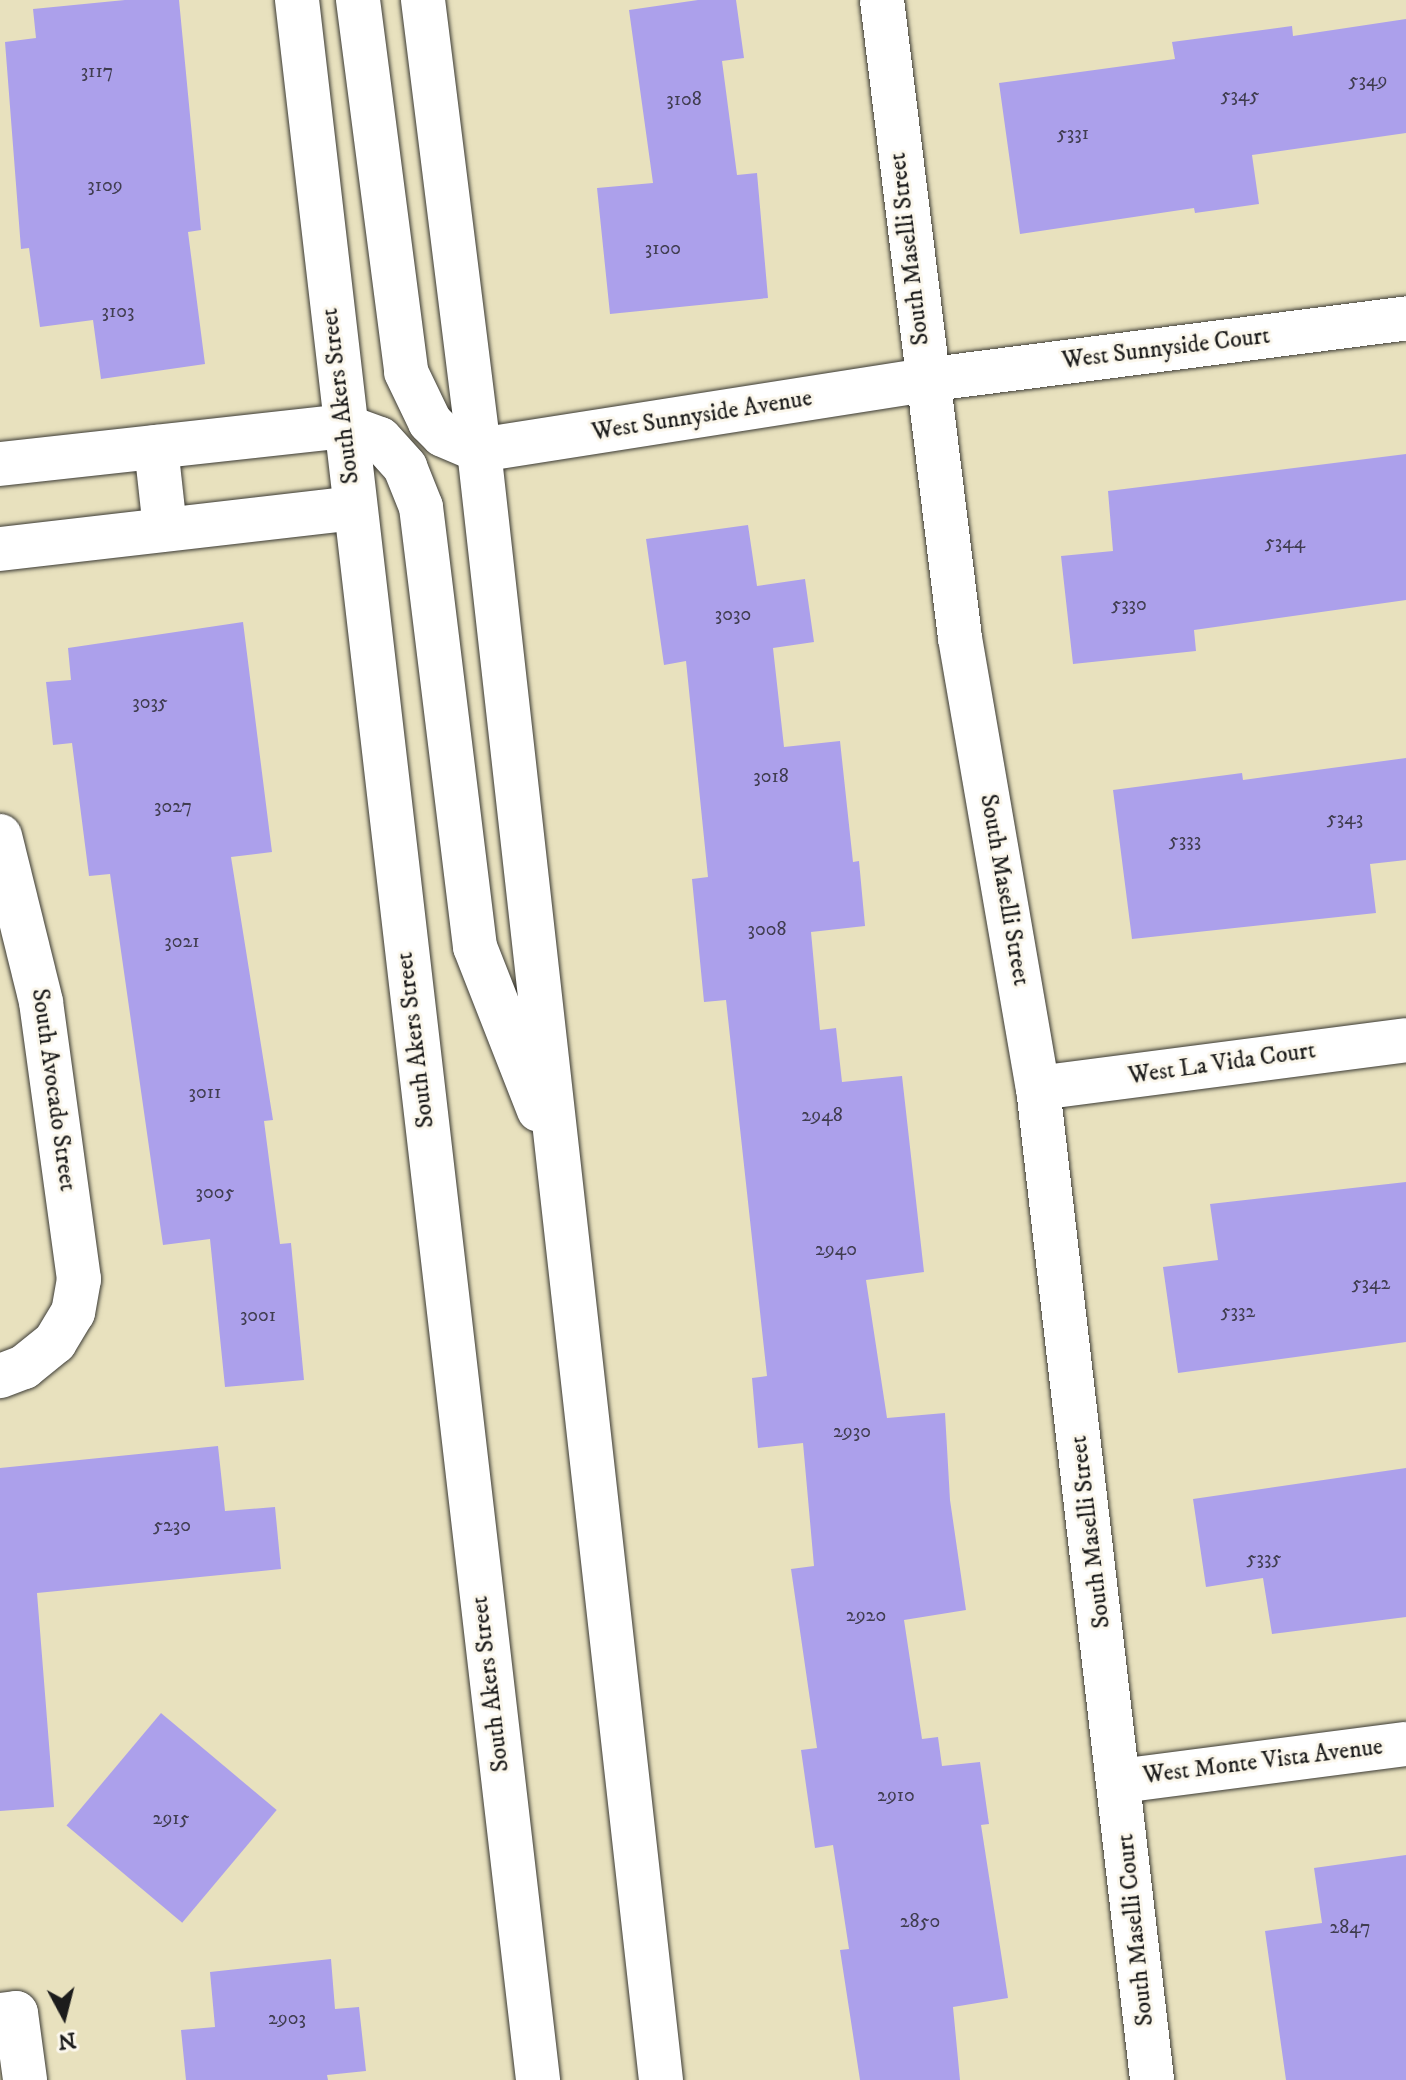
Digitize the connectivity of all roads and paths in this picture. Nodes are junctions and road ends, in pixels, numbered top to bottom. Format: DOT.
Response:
graph roads {
  1 [pos="297,0"];
  2 [pos="358,0"];
  3 [pos="423,0"];
  4 [pos="882,0"];
  5 [pos="1406,318"];
  6 [pos="925,380"];
  7 [pos="344,426"];
  8 [pos="156,447"];
  9 [pos="479,450"];
  10 [pos="0,464"];
  11 [pos="354,508"];
  12 [pos="165,528"];
  13 [pos="0,549"];
  14 [pos="0,836"];
  15 [pos="1406,1040"];
  16 [pos="1038,1088"];
  17 [pos="560,1164"];
  18 [pos="0,1376"];
  19 [pos="1406,1744"];
  20 [pos="1120,1781"];
  21 [pos="8,2014"];
  22 [pos="25,2080"];
  23 [pos="538,2080"];
  24 [pos="661,2080"];
  25 [pos="1152,2080"];
  1 -- 7 [label="main road, South Akers Street"];
  2 -- 9 [label="main road"];
  3 -- 9 [label="main road"];
  4 -- 6 [label="main road, South Maselli Street"];
  5 -- 6 [label="main road, West Sunnyside Court"];
  6 -- 9 [label="main road, West Sunnyside Avenue"];
  6 -- 16 [label="main road, South Maselli Street"];
  7 -- 8 [label="main road"];
  7 -- 11 [label="main road, South Akers Street"];
  7 -- 17 [label="main road"];
  8 -- 10 [label="main road"];
  8 -- 12 [label="main road"];
  9 -- 17 [label="main road"];
  11 -- 12 [label="main road"];
  11 -- 23 [label="main road, South Akers Street"];
  12 -- 13 [label="main road"];
  14 -- 18 [label="main road, South Avocado Street"];
  15 -- 16 [label="main road, West La Vida Court"];
  16 -- 20 [label="main road, South Maselli Street"];
  17 -- 24 [label="main road"];
  19 -- 20 [label="main road, West Monte Vista Avenue"];
  20 -- 25 [label="main road, South Maselli Court"];
  21 -- 22 [label="main road"];
}
